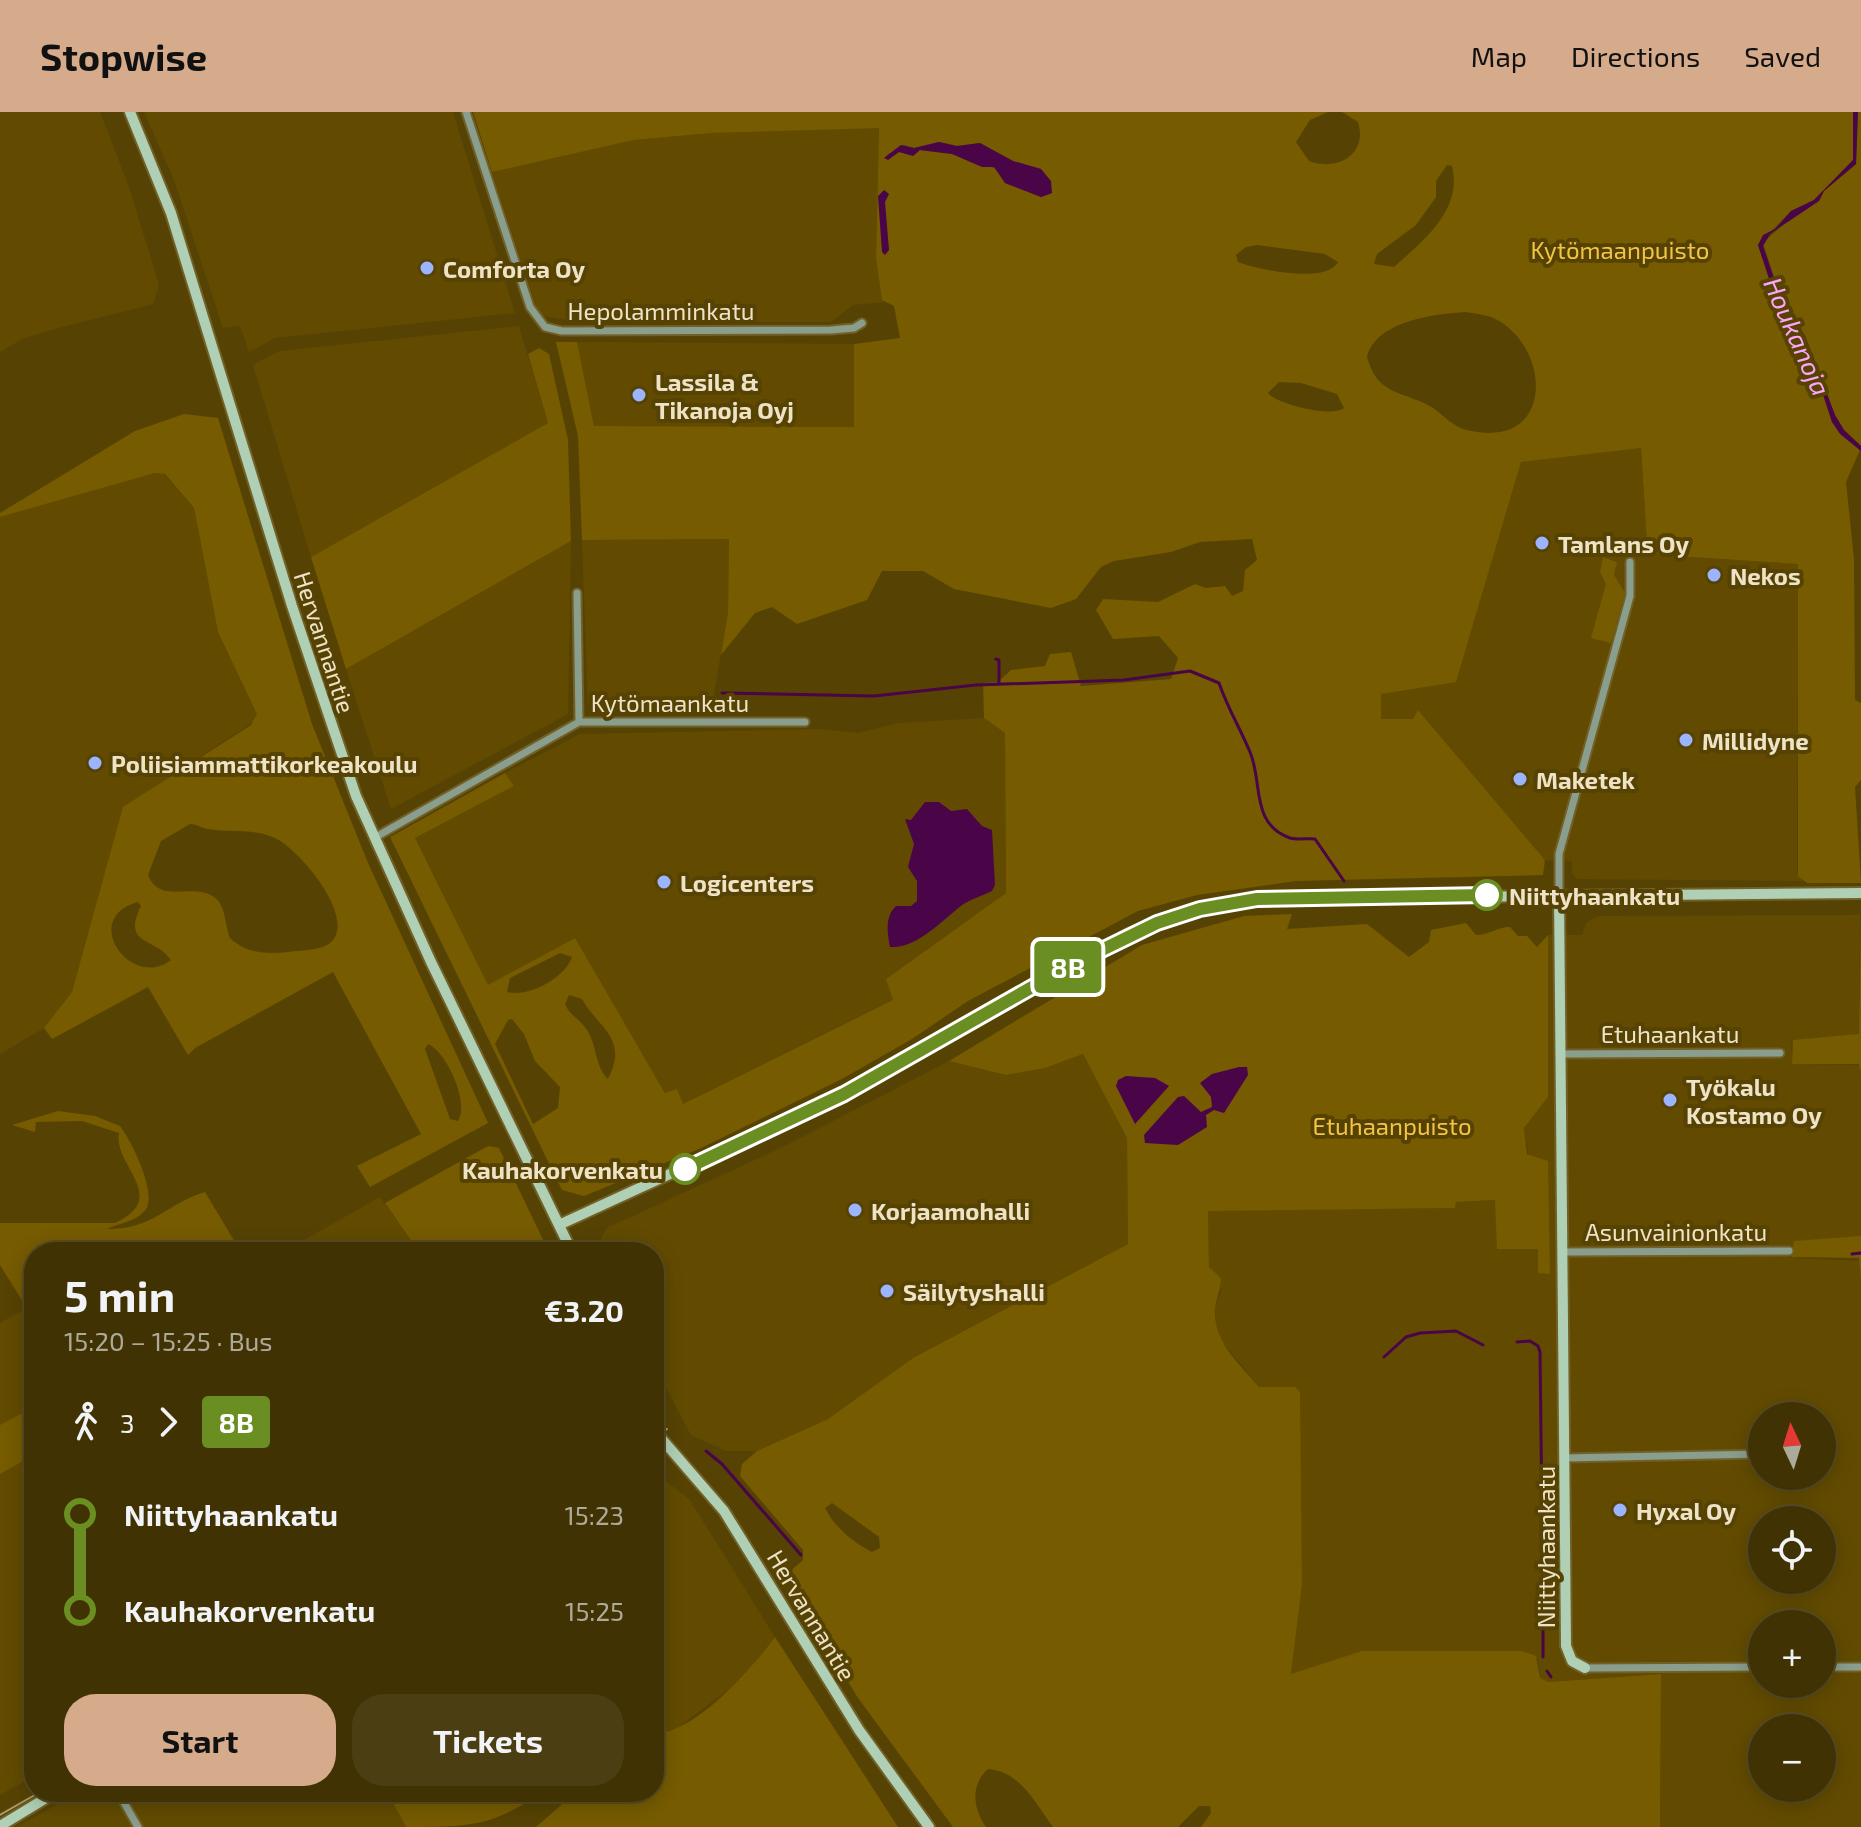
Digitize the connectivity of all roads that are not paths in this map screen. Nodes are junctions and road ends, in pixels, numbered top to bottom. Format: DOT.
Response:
graph roads {
  1 [pos="130,112"];
  2 [pos="466,112"];
  3 [pos="862,323"];
  4 [pos="1630,562"];
  5 [pos="577,593"];
  6 [pos="579,722"];
  7 [pos="805,722"];
  8 [pos="374,838"];
  9 [pos="1860,893"];
  10 [pos="1559,895"];
  11 [pos="1780,1053"];
  12 [pos="1561,1054"];
  13 [pos="561,1224"];
  14 [pos="568,1242"];
  15 [pos="1789,1251"];
  16 [pos="1564,1252"];
  17 [pos="664,1450"];
  18 [pos="1748,1454"];
  19 [pos="1564,1458"];
  20 [pos="1748,1667"];
  21 [pos="1836,1667"];
  22 [pos="1861,1667"];
  23 [pos="1585,1668"];
  24 [pos="40,1802"];
  25 [pos="124,1802"];
  26 [pos="0,1826"];
  27 [pos="138,1827"];
  28 [pos="929,1827"];
  1 -- 8 [label="street, Hervannantie"];
  2 -- 3 [label="street, Hepolamminkatu"];
  4 -- 10 [label="street, Niittyhaankatu"];
  5 -- 6 [label="street"];
  6 -- 7 [label="street, Kytömaankatu"];
  6 -- 8 [label="street, Kytömaankatu"];
  8 -- 13 [label="street, Hervannantie"];
  9 -- 10 [label="street"];
  10 -- 12 [label="street, Niittyhaankatu"];
  10 -- 13 [label="street"];
  11 -- 12 [label="street, Etuhaankatu"];
  12 -- 16 [label="street, Niittyhaankatu"];
  13 -- 14 [label="street, Hervannantie"];
  15 -- 16 [label="street, Asunvainionkatu"];
  16 -- 19 [label="street, Niittyhaankatu"];
  17 -- 28 [label="street, Hervannantie"];
  18 -- 19 [label="street"];
  19 -- 23 [label="street, Niittyhaankatu"];
  20 -- 23 [label="street"];
  21 -- 22 [label="street"];
  24 -- 26 [label="street"];
  25 -- 27 [label="street"];
}
